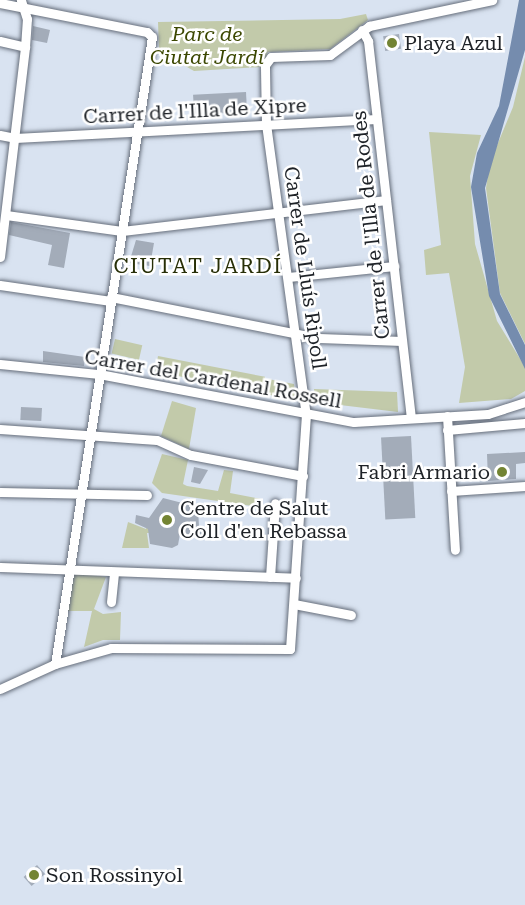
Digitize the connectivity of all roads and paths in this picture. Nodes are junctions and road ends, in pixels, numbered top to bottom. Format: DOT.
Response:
graph roads {
  1 [pos="492,0"];
  2 [pos="0,3"];
  3 [pos="23,4"];
  4 [pos="362,30"];
  5 [pos="0,41"];
  6 [pos="25,47"];
  7 [pos="377,119"];
  8 [pos="266,125"];
  9 [pos="137,133"];
  10 [pos="0,135"];
  11 [pos="15,138"];
  12 [pos="0,143"];
  13 [pos="386,200"];
  14 [pos="279,214"];
  15 [pos="6,215"];
  16 [pos="122,231"];
  17 [pos="0,257"];
  18 [pos="394,266"];
  19 [pos="288,277"];
  20 [pos="0,285"];
  21 [pos="111,299"];
  22 [pos="296,332"];
  23 [pos="402,341"];
  24 [pos="0,364"];
  25 [pos="99,374"];
  26 [pos="525,402"];
  27 [pos="306,416"];
  28 [pos="447,416"];
  29 [pos="411,418"];
  30 [pos="525,423"];
  31 [pos="0,429"];
  32 [pos="447,430"];
  33 [pos="91,434"];
  34 [pos="303,476"];
  35 [pos="525,486"];
  36 [pos="451,491"];
  37 [pos="0,492"];
  38 [pos="82,494"];
  39 [pos="147,495"];
  40 [pos="275,503"];
  41 [pos="455,550"];
  42 [pos="0,567"];
  43 [pos="70,567"];
  44 [pos="114,574"];
  45 [pos="270,577"];
  46 [pos="296,578"];
  47 [pos="111,602"];
  48 [pos="294,604"];
  49 [pos="351,615"];
  50 [pos="55,664"];
  51 [pos="0,688"];
  1 -- 4 [label="street"];
  2 -- 3 [label="street"];
  3 -- 6 [label="street"];
  3 -- 9 [label="street"];
  4 -- 7 [label="street, Carrer de l'Illa de Rodes"];
  4 -- 8 [label="street, Carrer de Lluís Ripoll"];
  5 -- 6 [label="street"];
  6 -- 11 [label="street"];
  7 -- 8 [label="street, Carrer de l'Illa de Xipre"];
  7 -- 13 [label="street, Carrer de l'Illa de Rodes"];
  8 -- 9 [label="street, Carrer de l'Illa de Xipre"];
  8 -- 14 [label="street, Carrer de Lluís Ripoll"];
  9 -- 11 [label="street, Carrer de l'Illa de Xipre"];
  9 -- 16 [label="street"];
  10 -- 11 [label="street"];
  11 -- 12 [label="street"];
  11 -- 15 [label="street"];
  13 -- 14 [label="street"];
  13 -- 18 [label="street, Carrer de l'Illa de Rodes"];
  14 -- 16 [label="street"];
  14 -- 19 [label="street, Carrer de Lluís Ripoll"];
  15 -- 16 [label="street"];
  15 -- 17 [label="street"];
  16 -- 21 [label="street"];
  18 -- 19 [label="street"];
  18 -- 23 [label="street, Carrer de l'Illa de Rodes"];
  19 -- 22 [label="street, Carrer de Lluís Ripoll"];
  20 -- 21 [label="street"];
  21 -- 22 [label="street"];
  21 -- 25 [label="street"];
  22 -- 23 [label="street"];
  22 -- 27 [label="street, Carrer de Lluís Ripoll"];
  23 -- 29 [label="street, Carrer de l'Illa de Rodes"];
  24 -- 25 [label="street, Carrer del Cardenal Rossell"];
  25 -- 27 [label="street, Carrer del Cardenal Rossell"];
  25 -- 33 [label="street"];
  26 -- 28 [label="street, Carrer del Cardenal Rossell"];
  27 -- 29 [label="street, Carrer del Cardenal Rossell"];
  27 -- 34 [label="street, Carrer de Lluís Ripoll"];
  28 -- 29 [label="street, Carrer del Cardenal Rossell"];
  28 -- 32 [label="street"];
  30 -- 32 [label="street"];
  31 -- 33 [label="street"];
  32 -- 36 [label="street"];
  33 -- 34 [label="street"];
  33 -- 38 [label="street"];
  34 -- 46 [label="street, Carrer de Lluís Ripoll"];
  35 -- 36 [label="street"];
  36 -- 41 [label="street"];
  37 -- 38 [label="street"];
  38 -- 39 [label="street"];
  38 -- 43 [label="street"];
  40 -- 45 [label="street"];
  42 -- 43 [label="street"];
  43 -- 44 [label="street"];
  43 -- 50 [label="street"];
  44 -- 45 [label="street"];
  44 -- 47 [label="street"];
  45 -- 46 [label="street"];
  46 -- 48 [label="street, Carrer de Lluís Ripoll"];
  48 -- 49 [label="street"];
  48 -- 50 [label="street, Carrer de Lluís Ripoll"];
  50 -- 51 [label="street"];
}
